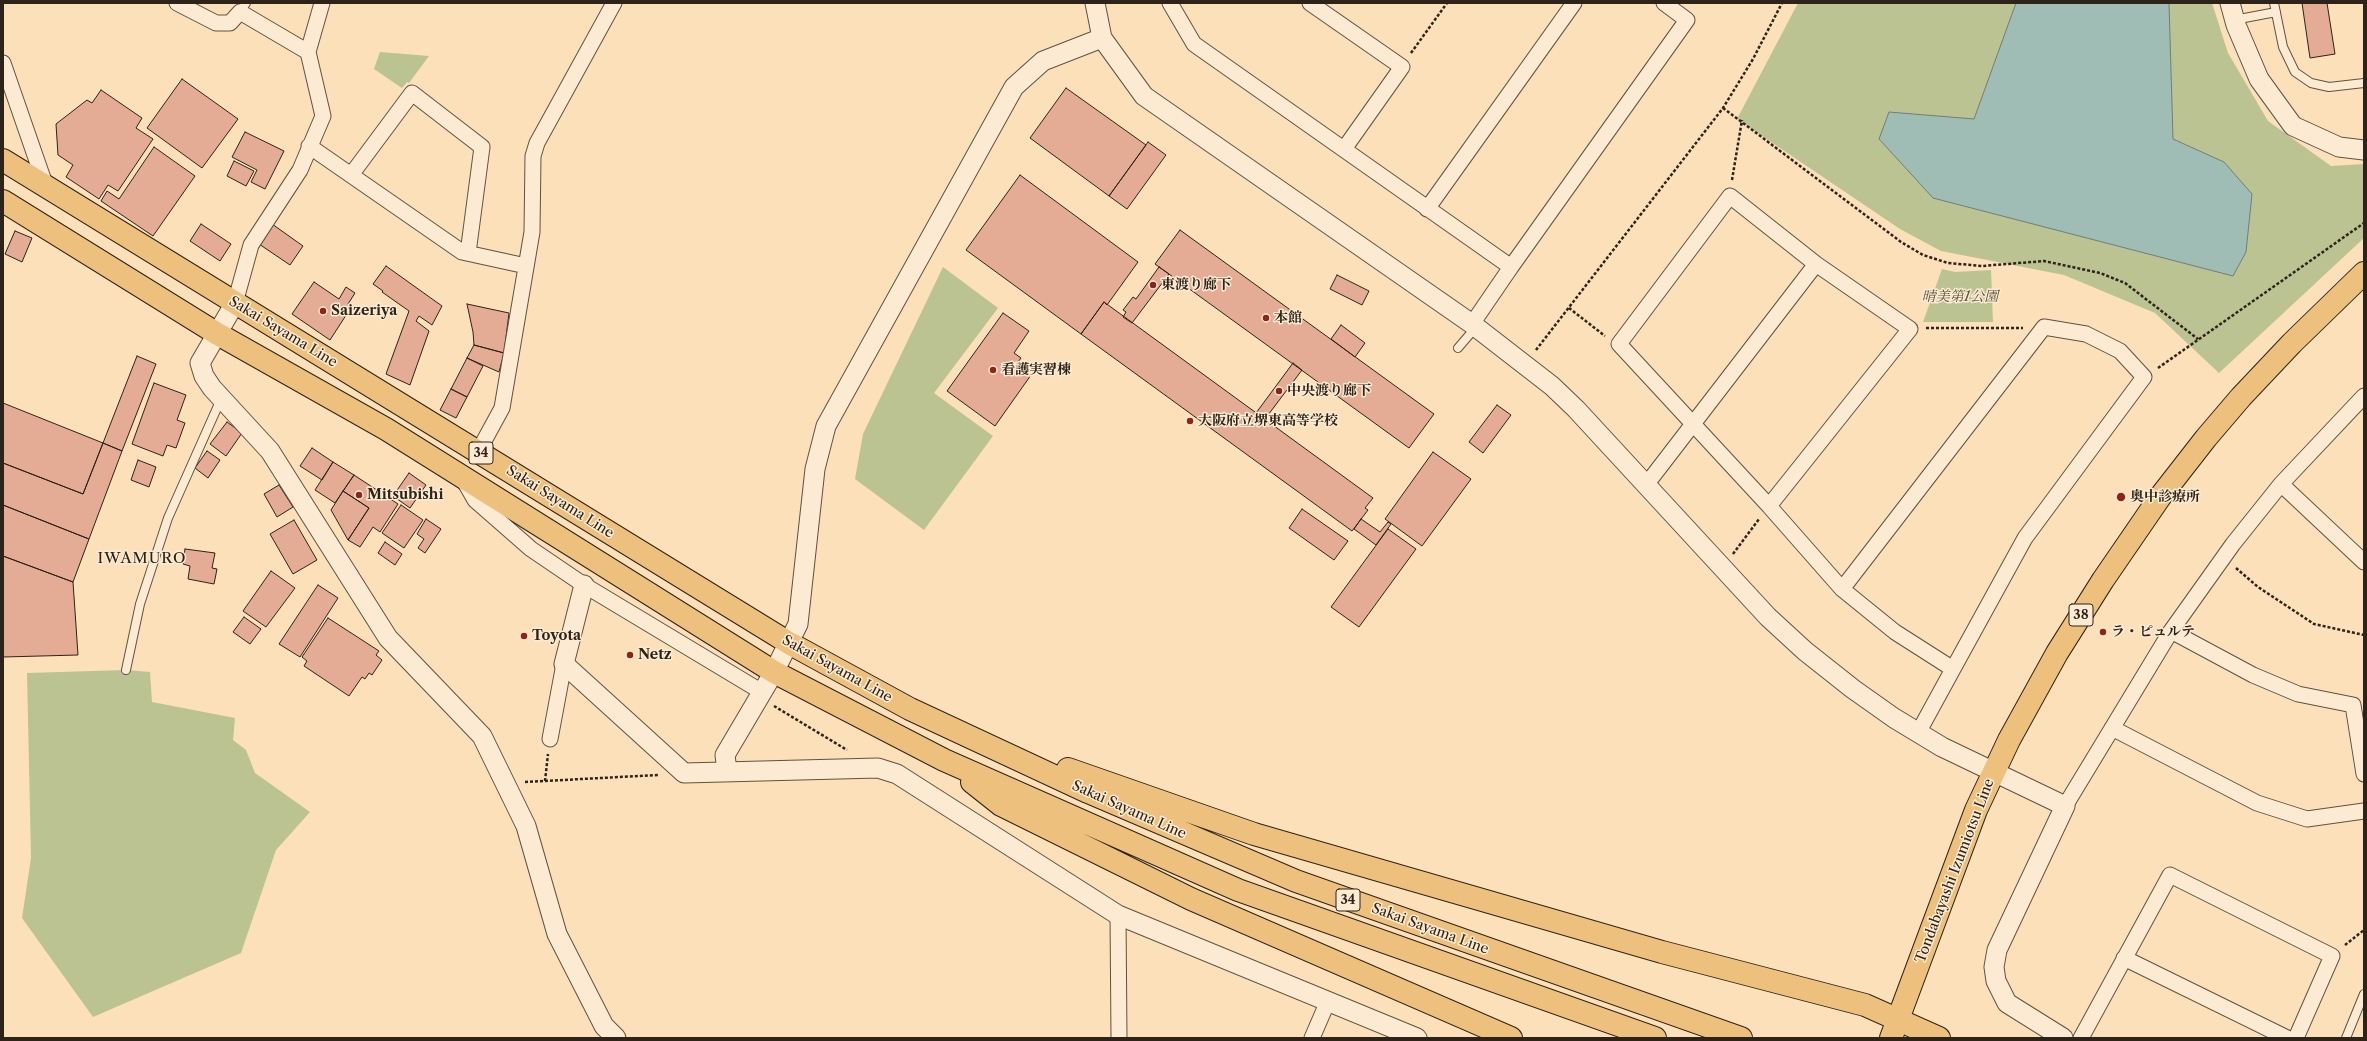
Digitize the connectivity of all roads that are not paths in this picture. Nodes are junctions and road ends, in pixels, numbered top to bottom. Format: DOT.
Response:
graph roads {
  1 [pos="177,3"];
  2 [pos="322,3"];
  3 [pos="614,3"];
  4 [pos="1095,3"];
  5 [pos="1170,3"];
  6 [pos="1310,3"];
  7 [pos="1574,3"];
  8 [pos="1664,3"];
  9 [pos="2274,3"];
  10 [pos="243,7"];
  11 [pos="2232,11"];
  12 [pos="2276,12"];
  13 [pos="1102,38"];
  14 [pos="308,52"];
  15 [pos="3,63"];
  16 [pos="2364,82"];
  17 [pos="309,146"];
  18 [pos="1344,149"];
  19 [pos="2364,150"];
  20 [pos="3,160"];
  21 [pos="351,175"];
  22 [pos="46,187"];
  23 [pos="3,201"];
  24 [pos="1427,209"];
  25 [pos="468,254"];
  26 [pos="1816,264"];
  27 [pos="526,266"];
  28 [pos="1511,267"];
  29 [pos="2364,273"];
  30 [pos="235,303"];
  31 [pos="1474,326"];
  32 [pos="216,333"];
  33 [pos="1458,348"];
  34 [pos="2364,396"];
  35 [pos="222,398"];
  36 [pos="1694,424"];
  37 [pos="478,452"];
  38 [pos="463,480"];
  39 [pos="2281,484"];
  40 [pos="1646,485"];
  41 [pos="1769,506"];
  42 [pos="2364,562"];
  43 [pos="584,585"];
  44 [pos="1842,590"];
  45 [pos="2171,631"];
  46 [pos="789,643"];
  47 [pos="564,664"];
  48 [pos="1954,669"];
  49 [pos="126,670"];
  50 [pos="774,672"];
  51 [pos="766,698"];
  52 [pos="2112,728"];
  53 [pos="1918,733"];
  54 [pos="967,734"];
  55 [pos="550,739"];
  56 [pos="944,760"];
  57 [pos="727,771"];
  58 [pos="1993,774"];
  59 [pos="2364,774"];
  60 [pos="2065,806"];
  61 [pos="2364,811"];
  62 [pos="1118,914"];
  63 [pos="2124,958"];
  64 [pos="2364,994"];
  65 [pos="1328,1001"];
  66 [pos="1895,1028"];
  67 [pos="616,1038"];
  68 [pos="1118,1038"];
  69 [pos="1312,1038"];
  70 [pos="1417,1038"];
  71 [pos="1511,1038"];
  72 [pos="1656,1038"];
  73 [pos="1740,1038"];
  74 [pos="1939,1038"];
  75 [pos="2063,1038"];
  76 [pos="2081,1038"];
  77 [pos="2288,1038"];
  78 [pos="2296,1038"];
  79 [pos="2346,1038"];
  1 -- 10 [label="street"];
  2 -- 14 [label="street"];
  3 -- 27 [label="street"];
  4 -- 13 [label="street"];
  5 -- 18 [label="street"];
  6 -- 18 [label="street"];
  7 -- 24 [label="street"];
  8 -- 28 [label="street"];
  9 -- 12 [label="lane"];
  10 -- 14 [label="street"];
  11 -- 12 [label="lane"];
  11 -- 19 [label="street"];
  12 -- 16 [label="lane"];
  13 -- 31 [label="street"];
  13 -- 46 [label="street"];
  14 -- 17 [label="street"];
  15 -- 22 [label="street"];
  17 -- 21 [label="street"];
  17 -- 30 [label="street"];
  18 -- 24 [label="street"];
  20 -- 22 [label="main road, Sakai Sayama Line / 34"];
  21 -- 25 [label="street"];
  21 -- 25 [label="street"];
  22 -- 30 [label="main road, Sakai Sayama Line / 34"];
  23 -- 32 [label="main road, Sakai Sayama Line / 34"];
  24 -- 28 [label="street"];
  25 -- 27 [label="street"];
  26 -- 36 [label="street"];
  26 -- 36 [label="street"];
  26 -- 41 [label="street"];
  27 -- 37 [label="street"];
  28 -- 31 [label="street"];
  29 -- 58 [label="main road, Tondabayashi Izumiotsu Line / 38"];
  30 -- 32 [label="street"];
  30 -- 37 [label="main road, Sakai Sayama Line / 34"];
  31 -- 33 [label="lane"];
  31 -- 40 [label="street"];
  32 -- 35 [label="street"];
  32 -- 38 [label="main road, Sakai Sayama Line / 34"];
  34 -- 39 [label="street"];
  35 -- 49 [label="lane"];
  35 -- 67 [label="street"];
  36 -- 40 [label="street"];
  36 -- 41 [label="street"];
  37 -- 46 [label="main road, Sakai Sayama Line / 34"];
  38 -- 43 [label="street"];
  38 -- 50 [label="main road, Sakai Sayama Line / 34"];
  39 -- 42 [label="street"];
  39 -- 45 [label="street"];
  40 -- 53 [label="street"];
  41 -- 44 [label="street"];
  43 -- 47 [label="street"];
  43 -- 51 [label="street"];
  44 -- 48 [label="street"];
  44 -- 48 [label="street"];
  45 -- 52 [label="street"];
  45 -- 59 [label="street"];
  46 -- 50 [label="street"];
  46 -- 54 [label="main road, Sakai Sayama Line / 34"];
  47 -- 55 [label="street"];
  47 -- 57 [label="street"];
  48 -- 53 [label="street"];
  50 -- 51 [label="street"];
  50 -- 56 [label="main road, Sakai Sayama Line / 34"];
  51 -- 57 [label="street"];
  52 -- 60 [label="street"];
  52 -- 61 [label="street"];
  53 -- 58 [label="street"];
  54 -- 66 [label="main road"];
  54 -- 73 [label="main road, Sakai Sayama Line / 34"];
  56 -- 71 [label="main road"];
  56 -- 72 [label="main road, Sakai Sayama Line / 34"];
  57 -- 62 [label="street"];
  58 -- 60 [label="street"];
  58 -- 66 [label="main road, Tondabayashi Izumiotsu Line / 38"];
  60 -- 75 [label="street"];
  62 -- 65 [label="street"];
  62 -- 68 [label="street"];
  63 -- 76 [label="street"];
  63 -- 77 [label="street"];
  63 -- 78 [label="street"];
  64 -- 79 [label="lane"];
  65 -- 69 [label="street"];
  65 -- 70 [label="street"];
  66 -- 74 [label="main road"];
}
